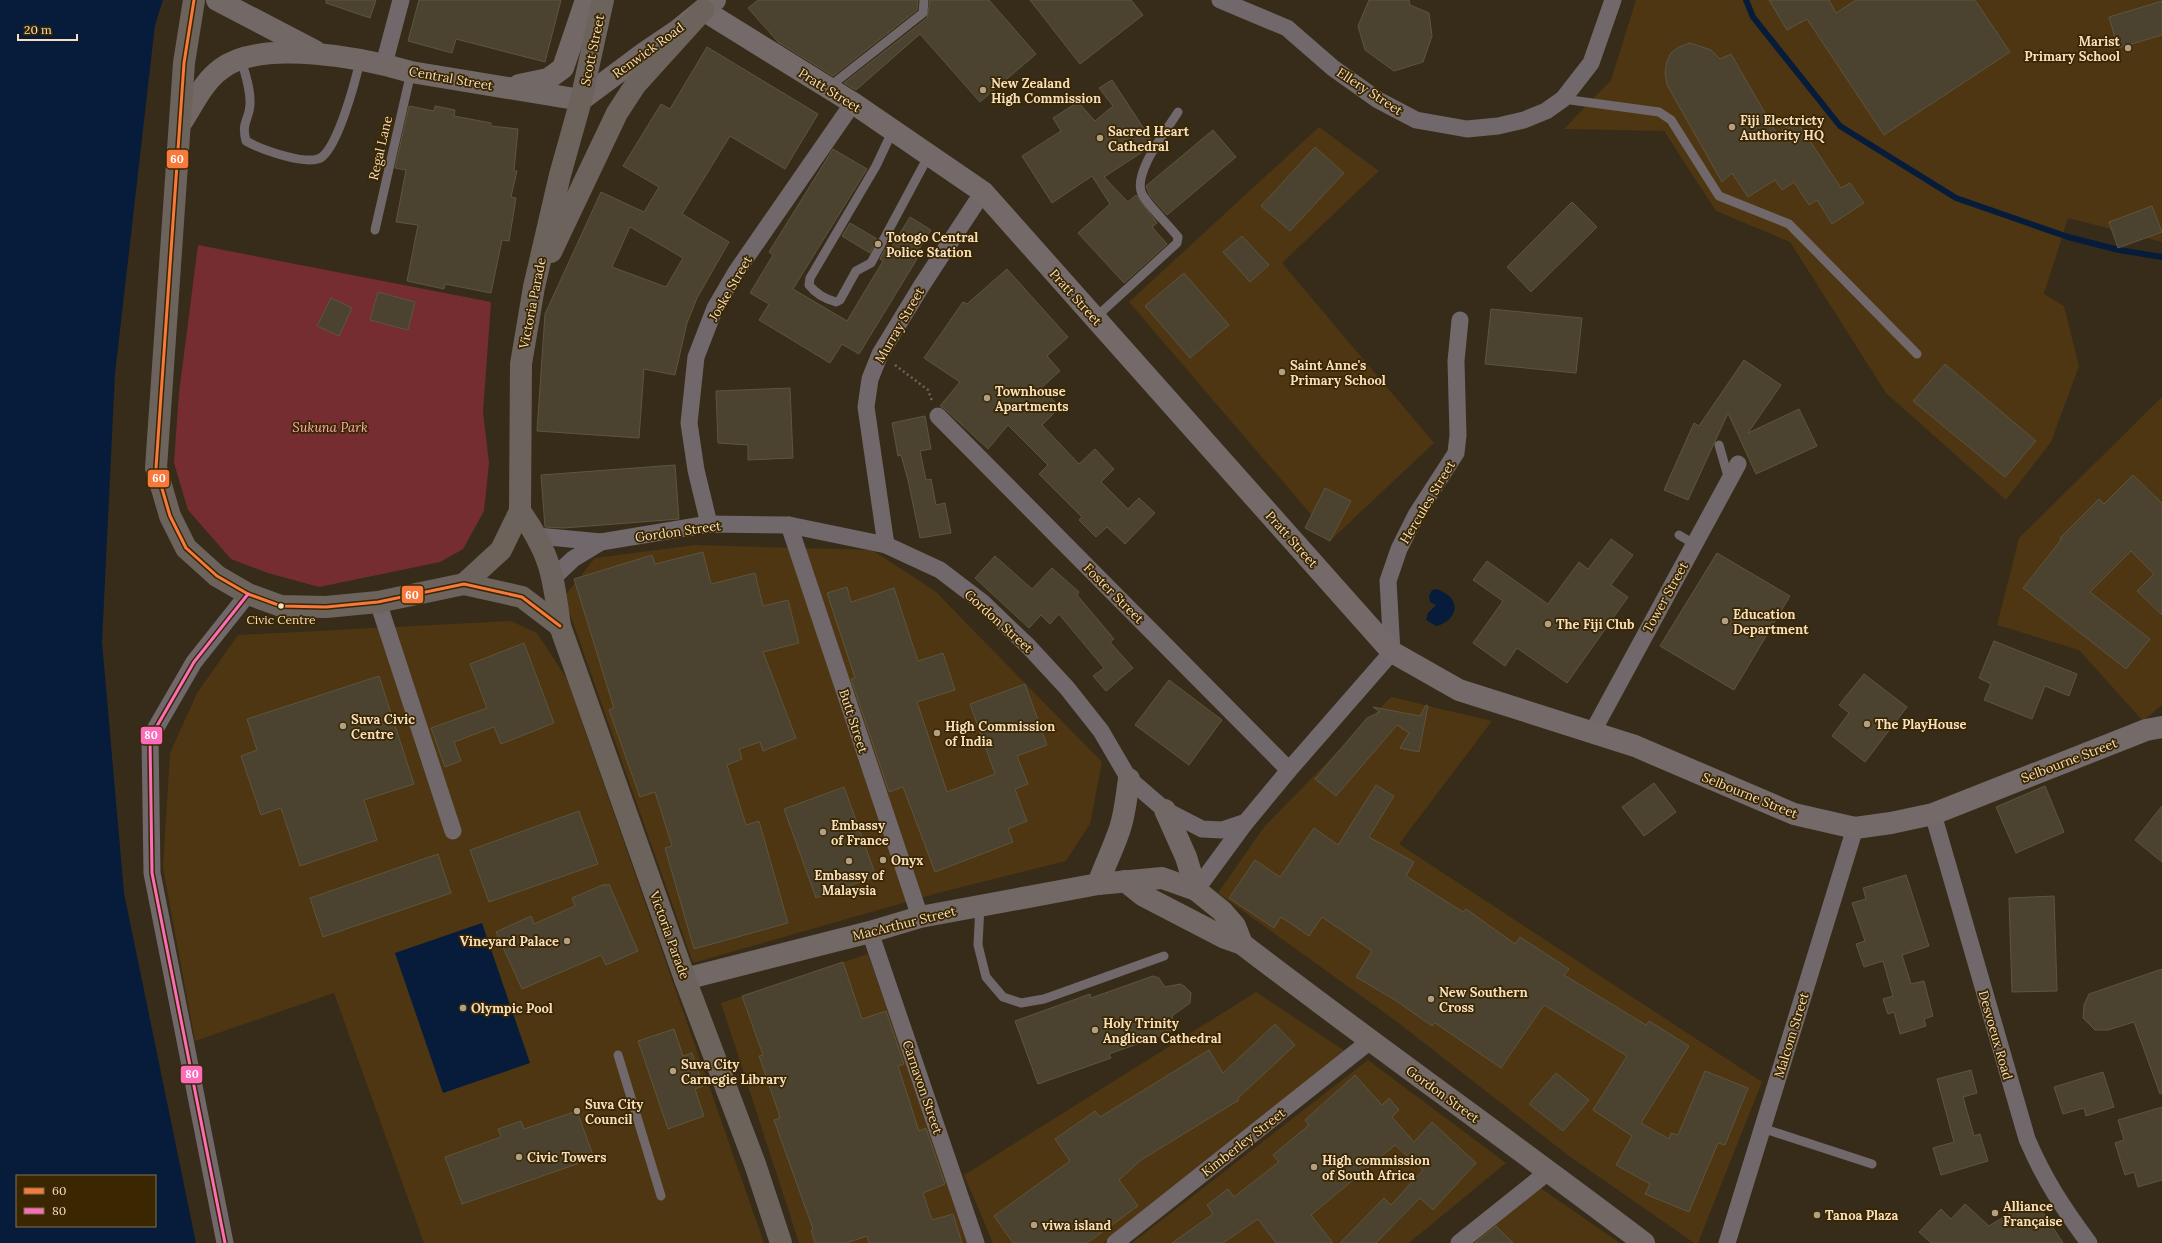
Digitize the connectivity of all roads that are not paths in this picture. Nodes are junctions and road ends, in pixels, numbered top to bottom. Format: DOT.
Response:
graph roads {
  1 [pos="194,0"];
  2 [pos="217,0"];
  3 [pos="401,0"];
  4 [pos="586,0"];
  5 [pos="603,0"];
  6 [pos="924,0"];
  7 [pos="1220,0"];
  8 [pos="1612,0"];
  9 [pos="709,5"];
  10 [pos="321,55"];
  11 [pos="241,58"];
  12 [pos="360,61"];
  13 [pos="384,64"];
  14 [pos="411,72"];
  15 [pos="504,87"];
  16 [pos="828,88"];
  17 [pos="1563,99"];
  18 [pos="581,100"];
  19 [pos="853,103"];
  20 [pos="1178,112"];
  21 [pos="181,123"];
  22 [pos="893,130"];
  23 [pos="929,155"];
  24 [pos="983,192"];
  25 [pos="375,230"];
  26 [pos="534,287"];
  27 [pos="1095,318"];
  28 [pos="1460,320"];
  29 [pos="1917,354"];
  30 [pos="938,416"];
  31 [pos="1719,445"];
  32 [pos="1738,464"];
  33 [pos="1729,481"];
  34 [pos="520,511"];
  35 [pos="709,524"];
  36 [pos="789,525"];
  37 [pos="1679,535"];
  38 [pos="538,536"];
  39 [pos="601,542"];
  40 [pos="1694,544"];
  41 [pos="886,545"];
  42 [pos="554,576"];
  43 [pos="464,584"];
  44 [pos="248,594"];
  45 [pos="378,602"];
  46 [pos="560,626"];
  47 [pos="1392,652"];
  48 [pos="2162,727"];
  49 [pos="1593,731"];
  50 [pos="1289,770"];
  51 [pos="1129,779"];
  52 [pos="1165,810"];
  53 [pos="1933,814"];
  54 [pos="1246,822"];
  55 [pos="1854,828"];
  56 [pos="453,831"];
  57 [pos="1126,881"];
  58 [pos="1098,884"];
  59 [pos="1196,890"];
  60 [pos="980,905"];
  61 [pos="920,917"];
  62 [pos="870,932"];
  63 [pos="1242,944"];
  64 [pos="1164,956"];
  65 [pos="685,979"];
  66 [pos="1370,1041"];
  67 [pos="618,1055"];
  68 [pos="1762,1128"];
  69 [pos="1872,1164"];
  70 [pos="1549,1171"];
  71 [pos="661,1196"];
  72 [pos="225,1243"];
  73 [pos="782,1243"];
  74 [pos="976,1243"];
  75 [pos="1115,1243"];
  76 [pos="1459,1243"];
  77 [pos="1644,1243"];
  78 [pos="1728,1243"];
  79 [pos="2089,1243"];
  1 -- 21 [label="highway"];
  2 -- 10 [label="main road, Central Street"];
  3 -- 13 [label="street"];
  4 -- 15 [label="main road"];
  5 -- 18 [label="highway, Scott Street"];
  6 -- 16 [label="lane"];
  7 -- 17 [label="street, Ellery Street"];
  8 -- 17 [label="street, Ellery Street"];
  9 -- 16 [label="main road, Pratt Street"];
  9 -- 18 [label="main road, Renwick Road"];
  9 -- 26 [label="highway"];
  10 -- 11 [label="main road, Central Street"];
  10 -- 12 [label="main road, Central Street"];
  11 -- 12 [label="lane"];
  11 -- 21 [label="main road, Central Street"];
  12 -- 13 [label="main road, Central Street"];
  13 -- 14 [label="main road, Central Street"];
  14 -- 15 [label="main road, Central Street"];
  14 -- 25 [label="lane, Regal Lane"];
  15 -- 18 [label="main road, Central Street"];
  16 -- 19 [label="main road, Pratt Street"];
  17 -- 29 [label="lane"];
  18 -- 26 [label="highway, Victoria Parade"];
  19 -- 22 [label="main road, Pratt Street"];
  19 -- 35 [label="street, Joske Street"];
  20 -- 27 [label="lane"];
  21 -- 44 [label="highway"];
  22 -- 23 [label="main road, Pratt Street"];
  22 -- 23 [label="lane"];
  23 -- 24 [label="main road, Pratt Street"];
  24 -- 27 [label="main road, Pratt Street"];
  24 -- 41 [label="street, Murray Street"];
  26 -- 34 [label="highway, Victoria Parade"];
  27 -- 47 [label="main road, Pratt Street"];
  28 -- 47 [label="street, Hercules Street"];
  30 -- 50 [label="street, Foster Street"];
  31 -- 33 [label="lane"];
  32 -- 33 [label="street, Tower Street"];
  33 -- 40 [label="street, Tower Street"];
  34 -- 38 [label="highway, Victoria Parade"];
  34 -- 43 [label="highway, Victoria Parade"];
  35 -- 36 [label="street, Gordon Street"];
  35 -- 39 [label="street, Gordon Street"];
  36 -- 41 [label="street, Gordon Street"];
  36 -- 61 [label="street, Butt Street"];
  37 -- 40 [label="lane"];
  38 -- 39 [label="street, Gordon Street"];
  38 -- 42 [label="highway, Victoria Parade"];
  39 -- 42 [label="street, Gordon Street"];
  40 -- 49 [label="street, Tower Street"];
  41 -- 51 [label="street, Gordon Street"];
  42 -- 46 [label="highway, Victoria Parade"];
  43 -- 45 [label="highway"];
  43 -- 46 [label="highway"];
  44 -- 45 [label="highway"];
  44 -- 72 [label="street"];
  45 -- 56 [label="street"];
  46 -- 65 [label="highway, Victoria Parade"];
  47 -- 49 [label="main road, Selbourne Street"];
  47 -- 50 [label="street"];
  48 -- 53 [label="main road, Selbourne Street"];
  49 -- 55 [label="main road, Selbourne Street"];
  50 -- 54 [label="street"];
  51 -- 52 [label="street, Gordon Street"];
  51 -- 58 [label="main road"];
  52 -- 54 [label="street, Gordon Street"];
  52 -- 59 [label="main road"];
  53 -- 55 [label="main road, Selbourne Street"];
  53 -- 79 [label="street, Desvoeux Road"];
  54 -- 59 [label="street"];
  55 -- 68 [label="street, Malcom Street"];
  57 -- 58 [label="main road, MacArthur Street"];
  57 -- 59 [label="main road, MacArthur Street"];
  57 -- 63 [label="main road"];
  58 -- 60 [label="main road, MacArthur Street"];
  59 -- 63 [label="main road, MacArthur Street"];
  60 -- 61 [label="main road, MacArthur Street"];
  60 -- 64 [label="lane"];
  61 -- 62 [label="main road, MacArthur Street"];
  62 -- 65 [label="main road, MacArthur Street"];
  62 -- 74 [label="street, Carnavon Street"];
  63 -- 66 [label="main road, Gordon Street"];
  65 -- 73 [label="highway, Victoria Parade"];
  66 -- 70 [label="main road, Gordon Street"];
  66 -- 75 [label="street, Kimberley Street"];
  67 -- 71 [label="lane"];
  68 -- 69 [label="lane"];
  68 -- 78 [label="street, Malcom Street"];
  70 -- 76 [label="street"];
  70 -- 77 [label="main road, Gordon Street"];
}
